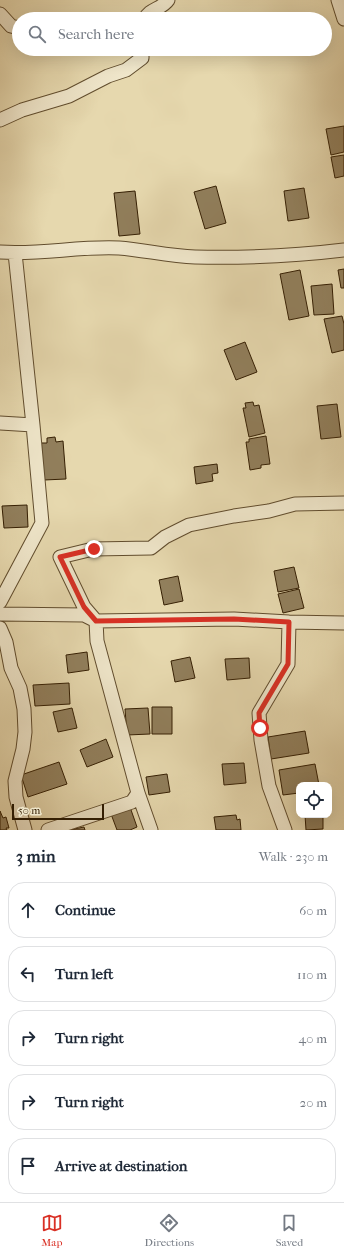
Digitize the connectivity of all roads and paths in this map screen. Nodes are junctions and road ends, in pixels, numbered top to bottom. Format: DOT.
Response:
graph roads {
  1 [pos="168,0"];
  2 [pos="338,0"];
  3 [pos="150,12"];
  4 [pos="0,14"];
  5 [pos="344,19"];
  6 [pos="12,26"];
  7 [pos="142,56"];
  8 [pos="0,120"];
  9 [pos="344,250"];
  10 [pos="0,252"];
  11 [pos="15,253"];
  12 [pos="0,423"];
  13 [pos="33,425"];
  14 [pos="344,503"];
  15 [pos="0,602"];
  16 [pos="0,614"];
  17 [pos="96,621"];
  18 [pos="289,622"];
  19 [pos="344,623"];
  20 [pos="0,628"];
  21 [pos="138,793"];
  22 [pos="25,830"];
  23 [pos="48,830"];
  24 [pos="151,830"];
  25 [pos="285,830"];
  1 -- 3 [label="street"];
  2 -- 5 [label="street"];
  4 -- 6 [label="street"];
  7 -- 8 [label="street"];
  9 -- 11 [label="street"];
  10 -- 11 [label="street"];
  11 -- 13 [label="street"];
  12 -- 13 [label="street"];
  13 -- 15 [label="street"];
  14 -- 17 [label="street"];
  16 -- 17 [label="street"];
  17 -- 18 [label="street"];
  17 -- 21 [label="street"];
  18 -- 19 [label="street"];
  18 -- 25 [label="street"];
  20 -- 22 [label="street"];
  21 -- 23 [label="street"];
  21 -- 24 [label="street"];
}
